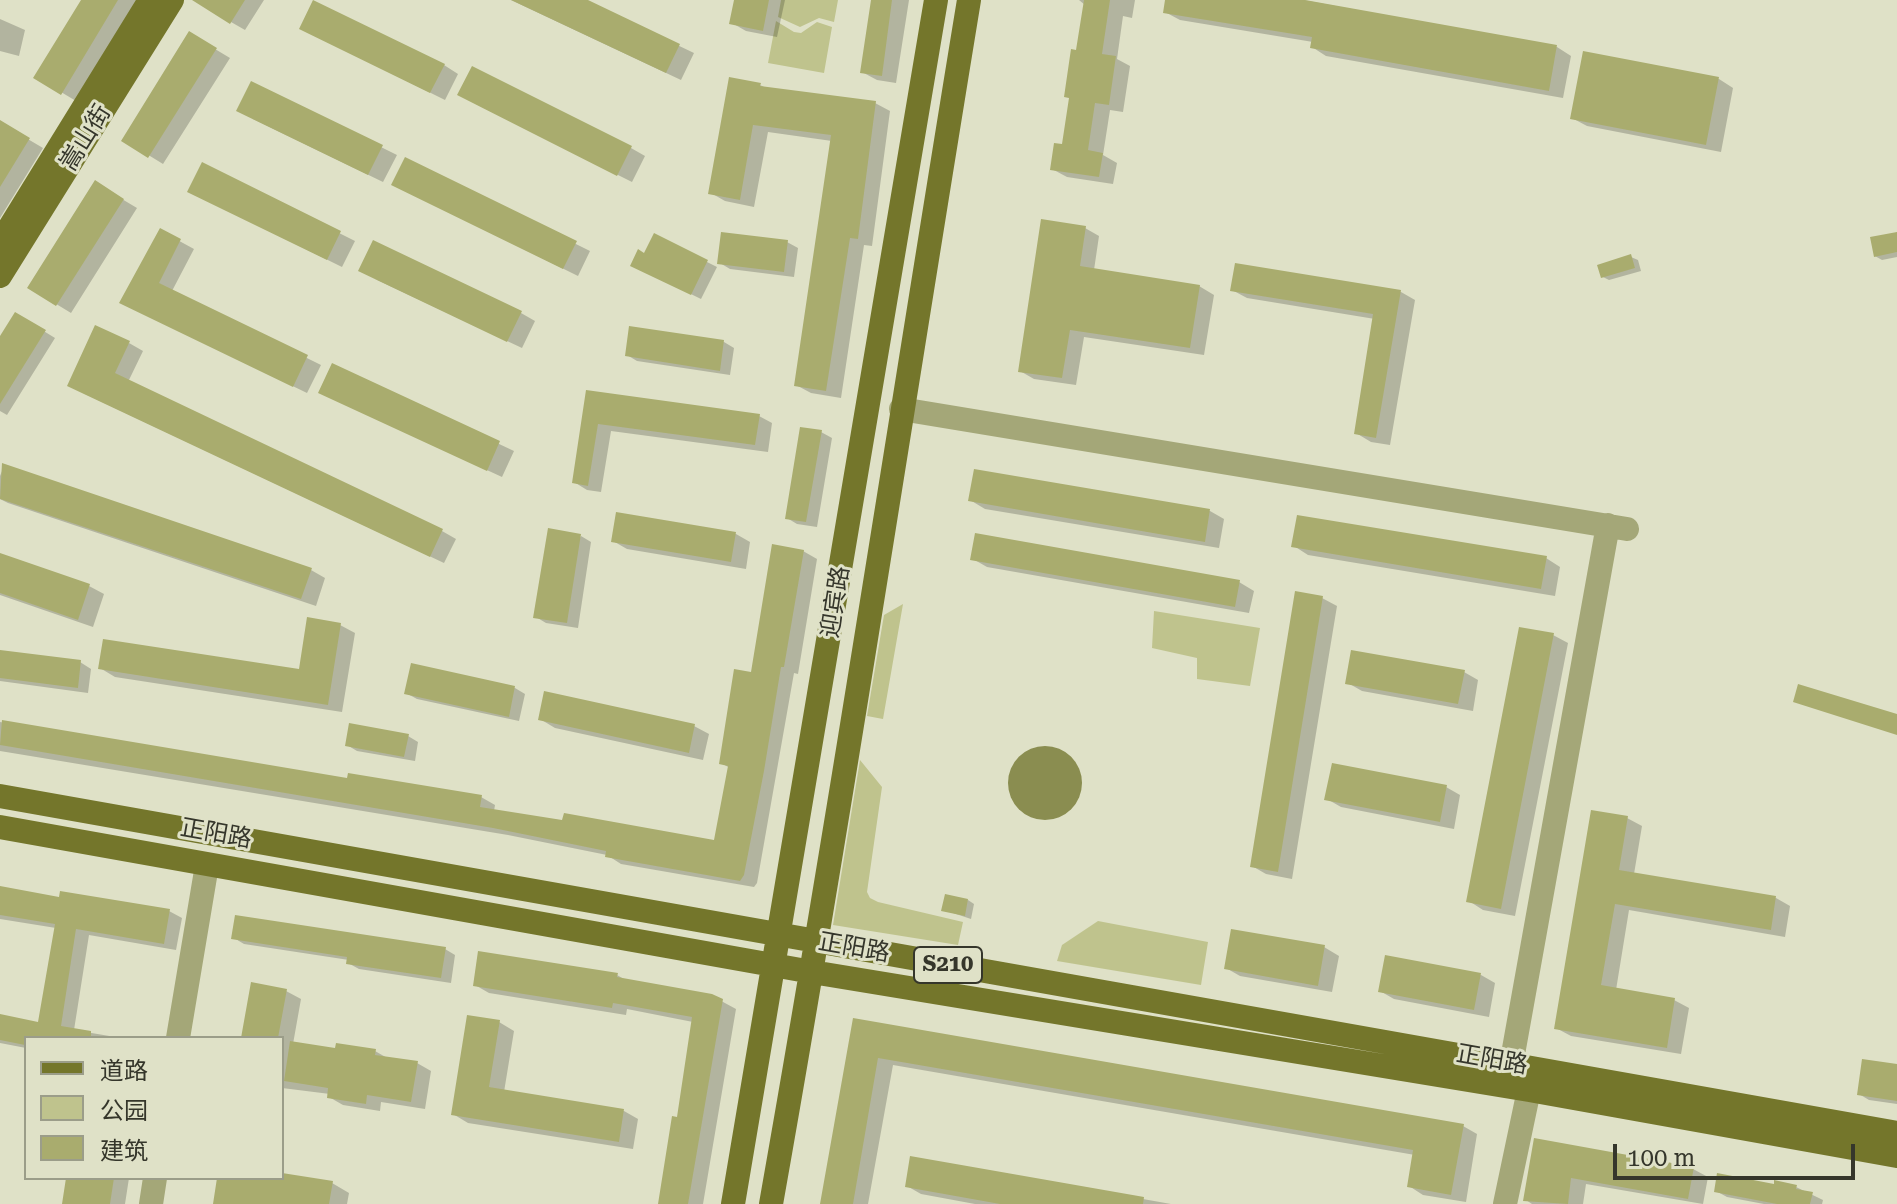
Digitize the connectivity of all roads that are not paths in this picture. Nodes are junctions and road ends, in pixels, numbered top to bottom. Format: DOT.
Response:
graph roads {
  1 [pos="150,0"];
  2 [pos="172,0"];
  3 [pos="936,0"];
  4 [pos="969,0"];
  5 [pos="0,243"];
  6 [pos="0,276"];
  7 [pos="901,409"];
  8 [pos="0,796"];
  9 [pos="0,827"];
  10 [pos="207,865"];
  11 [pos="780,935"];
  12 [pos="817,942"];
  13 [pos="775,965"];
  14 [pos="812,972"];
  15 [pos="178,1036"];
  16 [pos="1516,1080"];
  17 [pos="1897,1133"];
  18 [pos="1897,1156"];
  19 [pos="155,1180"];
  20 [pos="151,1204"];
  21 [pos="733,1204"];
  22 [pos="771,1204"];
  23 [pos="1505,1204"];
  1 -- 5 [label="main road, 嵩山街"];
  2 -- 6 [label="main road, 嵩山街"];
  3 -- 11 [label="main road, 迎宾路"];
  4 -- 7 [label="main road, 迎宾路"];
  7 -- 12 [label="main road, 迎宾路"];
  7 -- 16 [label="street"];
  8 -- 11 [label="main road, 正阳路 / S210"];
  9 -- 10 [label="main road, 正阳路"];
  10 -- 13 [label="main road, 正阳路"];
  10 -- 15 [label="street"];
  11 -- 12 [label="main road, 正阳路 / S210"];
  11 -- 13 [label="main road, 迎宾路"];
  12 -- 14 [label="main road, 迎宾路"];
  12 -- 16 [label="main road, 正阳路 / S210"];
  13 -- 14 [label="main road, 正阳路"];
  13 -- 21 [label="main road, 迎宾路"];
  14 -- 16 [label="main road, 正阳路"];
  14 -- 22 [label="main road, 迎宾路"];
  16 -- 17 [label="main road, 正阳路 / S210"];
  16 -- 18 [label="main road, 正阳路"];
  16 -- 23 [label="street"];
  19 -- 20 [label="street"];
}
